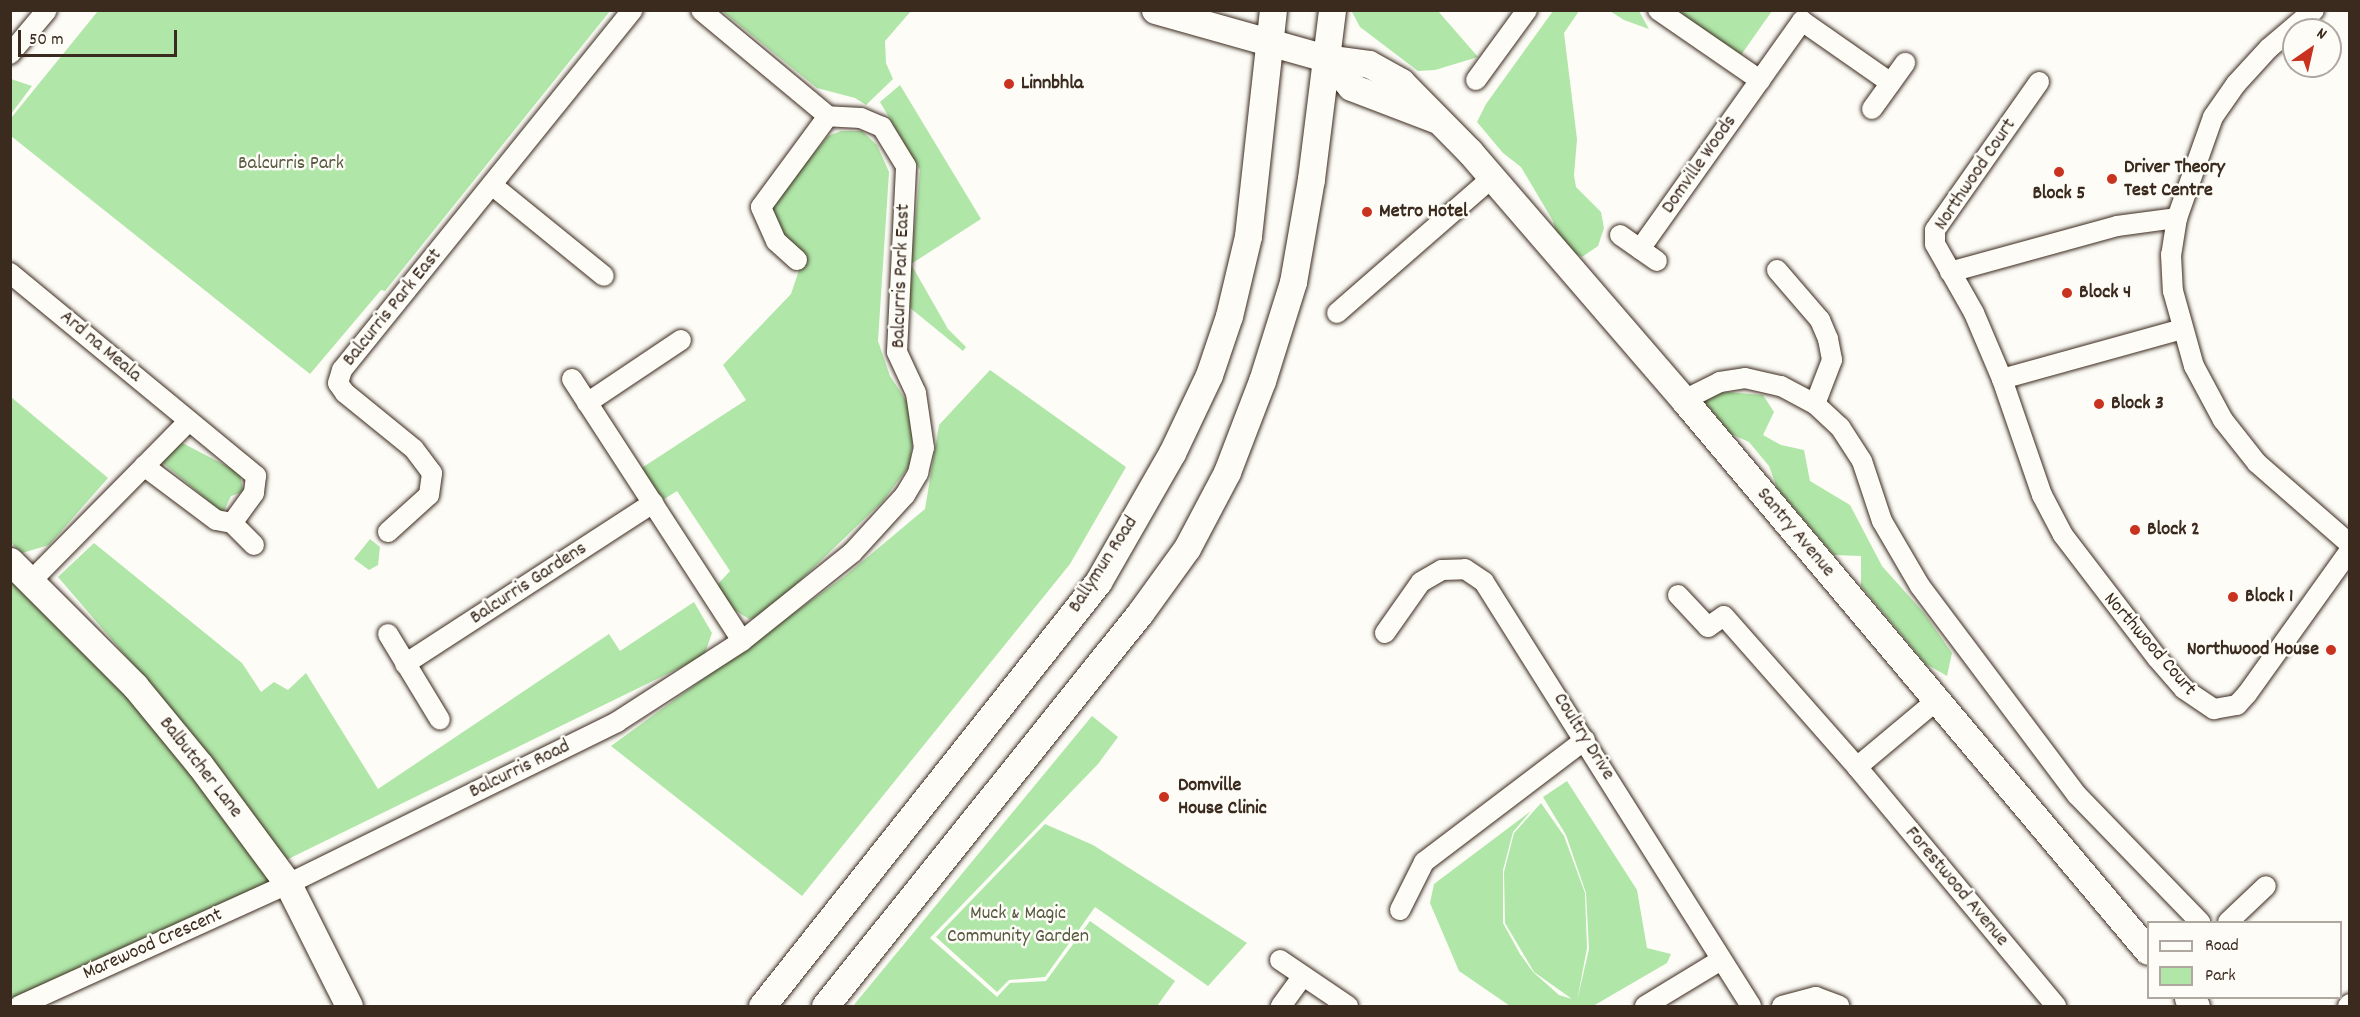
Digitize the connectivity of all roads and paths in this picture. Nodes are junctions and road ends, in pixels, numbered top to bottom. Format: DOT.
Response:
graph roads {
  1 [pos="47,10"];
  2 [pos="633,10"];
  3 [pos="701,10"];
  4 [pos="1155,10"];
  5 [pos="1273,10"];
  6 [pos="1332,10"];
  7 [pos="1527,10"];
  8 [pos="1658,10"];
  9 [pos="2314,10"];
  10 [pos="1269,41"];
  11 [pos="10,54"];
  12 [pos="1326,58"];
  13 [pos="1905,63"];
  14 [pos="1476,80"];
  15 [pos="1760,80"];
  16 [pos="2039,82"];
  17 [pos="1891,83"];
  18 [pos="1872,109"];
  19 [pos="828,117"];
  20 [pos="1492,178"];
  21 [pos="492,185"];
  22 [pos="2177,218"];
  23 [pos="1620,235"];
  24 [pos="1640,249"];
  25 [pos="797,260"];
  26 [pos="1657,261"];
  27 [pos="1777,270"];
  28 [pos="1950,272"];
  29 [pos="10,273"];
  30 [pos="604,276"];
  31 [pos="1337,314"];
  32 [pos="2182,329"];
  33 [pos="681,340"];
  34 [pos="572,379"];
  35 [pos="2002,379"];
  36 [pos="1684,400"];
  37 [pos="587,403"];
  38 [pos="1815,404"];
  39 [pos="189,421"];
  40 [pos="144,466"];
  41 [pos="652,503"];
  42 [pos="232,523"];
  43 [pos="388,532"];
  44 [pos="2349,544"];
  45 [pos="254,545"];
  46 [pos="2349,550"];
  47 [pos="10,561"];
  48 [pos="33,579"];
  49 [pos="1678,595"];
  50 [pos="1385,633"];
  51 [pos="387,634"];
  52 [pos="742,641"];
  53 [pos="405,664"];
  54 [pos="1936,701"];
  55 [pos="440,720"];
  56 [pos="1586,740"];
  57 [pos="1857,767"];
  58 [pos="288,884"];
  59 [pos="2266,886"];
  60 [pos="1400,910"];
  61 [pos="2199,921"];
  62 [pos="2229,921"];
  63 [pos="2147,950"];
  64 [pos="1280,960"];
  65 [pos="1721,960"];
  66 [pos="1303,976"];
  67 [pos="19,1006"];
  68 [pos="348,1006"];
  69 [pos="762,1006"];
  70 [pos="825,1006"];
  71 [pos="1281,1006"];
  72 [pos="1348,1006"];
  73 [pos="1645,1006"];
  74 [pos="1751,1006"];
  75 [pos="1782,1006"];
  76 [pos="1839,1006"];
  77 [pos="2056,1006"];
  1 -- 11 [label="street"];
  2 -- 21 [label="street, Balcurris Park East"];
  3 -- 19 [label="street"];
  4 -- 10 [label="main road"];
  5 -- 10 [label="main road, Ballymun Road"];
  6 -- 12 [label="main road"];
  7 -- 14 [label="street"];
  8 -- 15 [label="street"];
  9 -- 22 [label="street"];
  10 -- 12 [label="main road"];
  10 -- 69 [label="main road, Ballymun Road"];
  12 -- 20 [label="main road, Santry Avenue"];
  12 -- 70 [label="main road"];
  13 -- 17 [label="street"];
  15 -- 17 [label="street, Domville Woods"];
  15 -- 24 [label="street, Domville Woods"];
  16 -- 28 [label="street, Northwood Court"];
  17 -- 18 [label="street"];
  19 -- 25 [label="street"];
  19 -- 52 [label="street, Balcurris Park East"];
  20 -- 31 [label="street"];
  20 -- 36 [label="main road, Santry Avenue"];
  21 -- 30 [label="street"];
  21 -- 43 [label="street, Balcurris Park East"];
  22 -- 28 [label="street"];
  22 -- 32 [label="street"];
  23 -- 24 [label="street"];
  24 -- 26 [label="street"];
  27 -- 38 [label="street"];
  28 -- 35 [label="street, Northwood Court"];
  29 -- 39 [label="street, Ard na Meala"];
  32 -- 35 [label="street"];
  32 -- 44 [label="street"];
  33 -- 37 [label="street"];
  34 -- 37 [label="street"];
  35 -- 46 [label="street, Northwood Court"];
  36 -- 38 [label="street"];
  36 -- 54 [label="main road, Santry Avenue"];
  37 -- 41 [label="street"];
  38 -- 61 [label="street"];
  39 -- 40 [label="street"];
  39 -- 42 [label="street, Ard na Meala"];
  40 -- 42 [label="street"];
  40 -- 48 [label="street"];
  41 -- 52 [label="street"];
  41 -- 53 [label="street, Balcurris Gardens"];
  42 -- 45 [label="street"];
  47 -- 48 [label="main road, Balbutcher Lane"];
  48 -- 58 [label="main road, Balbutcher Lane"];
  49 -- 57 [label="street, Forestwood Avenue"];
  50 -- 56 [label="street, Coultry Drive"];
  51 -- 53 [label="street"];
  52 -- 58 [label="street, Balcurris Road"];
  53 -- 55 [label="street"];
  54 -- 57 [label="street"];
  54 -- 63 [label="main road, Santry Avenue"];
  56 -- 60 [label="street"];
  56 -- 65 [label="street, Coultry Drive"];
  57 -- 77 [label="street, Forestwood Avenue"];
  58 -- 67 [label="street, Marewood Crescent"];
  58 -- 68 [label="main road, Balbutcher Lane"];
  59 -- 62 [label="street"];
  64 -- 66 [label="street"];
  65 -- 73 [label="street"];
  65 -- 74 [label="street, Coultry Drive"];
  66 -- 71 [label="street"];
  66 -- 72 [label="street"];
  75 -- 76 [label="street"];
}
